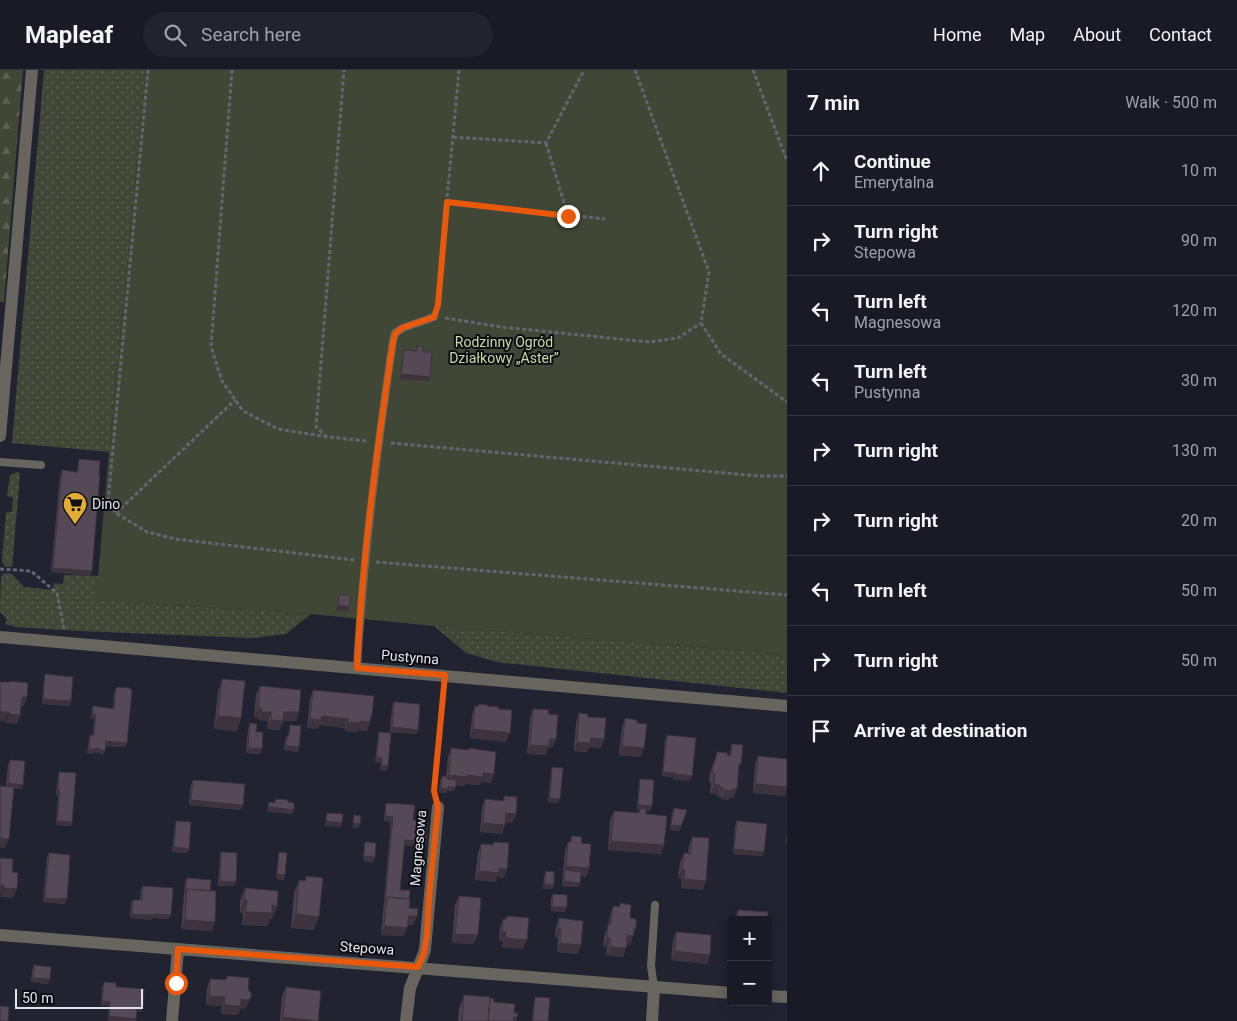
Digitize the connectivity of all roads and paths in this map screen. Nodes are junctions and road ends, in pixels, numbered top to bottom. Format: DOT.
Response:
graph roads {
  1 [pos="32,70"];
  2 [pos="148,70"];
  3 [pos="344,70"];
  4 [pos="459,70"];
  5 [pos="584,70"];
  6 [pos="635,70"];
  7 [pos="753,70"];
  8 [pos="453,137"];
  9 [pos="546,143"];
  10 [pos="787,161"];
  11 [pos="447,202"];
  12 [pos="568,216"];
  13 [pos="605,219"];
  14 [pos="434,317"];
  15 [pos="701,323"];
  16 [pos="235,400"];
  17 [pos="787,402"];
  18 [pos="0,436"];
  19 [pos="328,437"];
  20 [pos="0,462"];
  21 [pos="41,465"];
  22 [pos="116,513"];
  23 [pos="365,561"];
  24 [pos="0,569"];
  25 [pos="787,595"];
  26 [pos="0,637"];
  27 [pos="66,642"];
  28 [pos="357,668"];
  29 [pos="445,675"];
  30 [pos="787,706"];
  31 [pos="438,807"];
  32 [pos="655,905"];
  33 [pos="0,935"];
  34 [pos="178,949"];
  35 [pos="418,967"];
  36 [pos="654,987"];
  37 [pos="727,993"];
  38 [pos="772,996"];
  39 [pos="787,997"];
  40 [pos="172,1021"];
  41 [pos="406,1021"];
  42 [pos="652,1021"];
  1 -- 18 [label="street"];
  2 -- 22 [label="path"];
  3 -- 19 [label="path"];
  4 -- 8 [label="path"];
  5 -- 9 [label="path"];
  6 -- 15 [label="path"];
  7 -- 10 [label="path"];
  8 -- 9 [label="path"];
  8 -- 11 [label="path"];
  9 -- 12 [label="path"];
  11 -- 12 [label="path"];
  11 -- 14 [label="path"];
  12 -- 13 [label="path"];
  14 -- 15 [label="path"];
  14 -- 23 [label="lane"];
  15 -- 17 [label="path"];
  16 -- 22 [label="path"];
  20 -- 21 [label="lane"];
  22 -- 23 [label="path"];
  23 -- 25 [label="path"];
  23 -- 28 [label="lane"];
  24 -- 27 [label="path"];
  26 -- 27 [label="street, Pustynna"];
  27 -- 28 [label="street, Pustynna"];
  28 -- 29 [label="street, Pustynna"];
  29 -- 30 [label="street, Pustynna"];
  29 -- 31 [label="path, Magnesowa"];
  31 -- 35 [label="street, Magnesowa"];
  32 -- 36 [label="lane"];
  33 -- 34 [label="street, Stepowa"];
  34 -- 35 [label="street, Stepowa"];
  34 -- 40 [label="street"];
  35 -- 36 [label="street, Stepowa"];
  35 -- 41 [label="street, Magnesowa"];
  36 -- 37 [label="street, Stepowa"];
  36 -- 42 [label="street"];
  38 -- 39 [label="street"];
}
